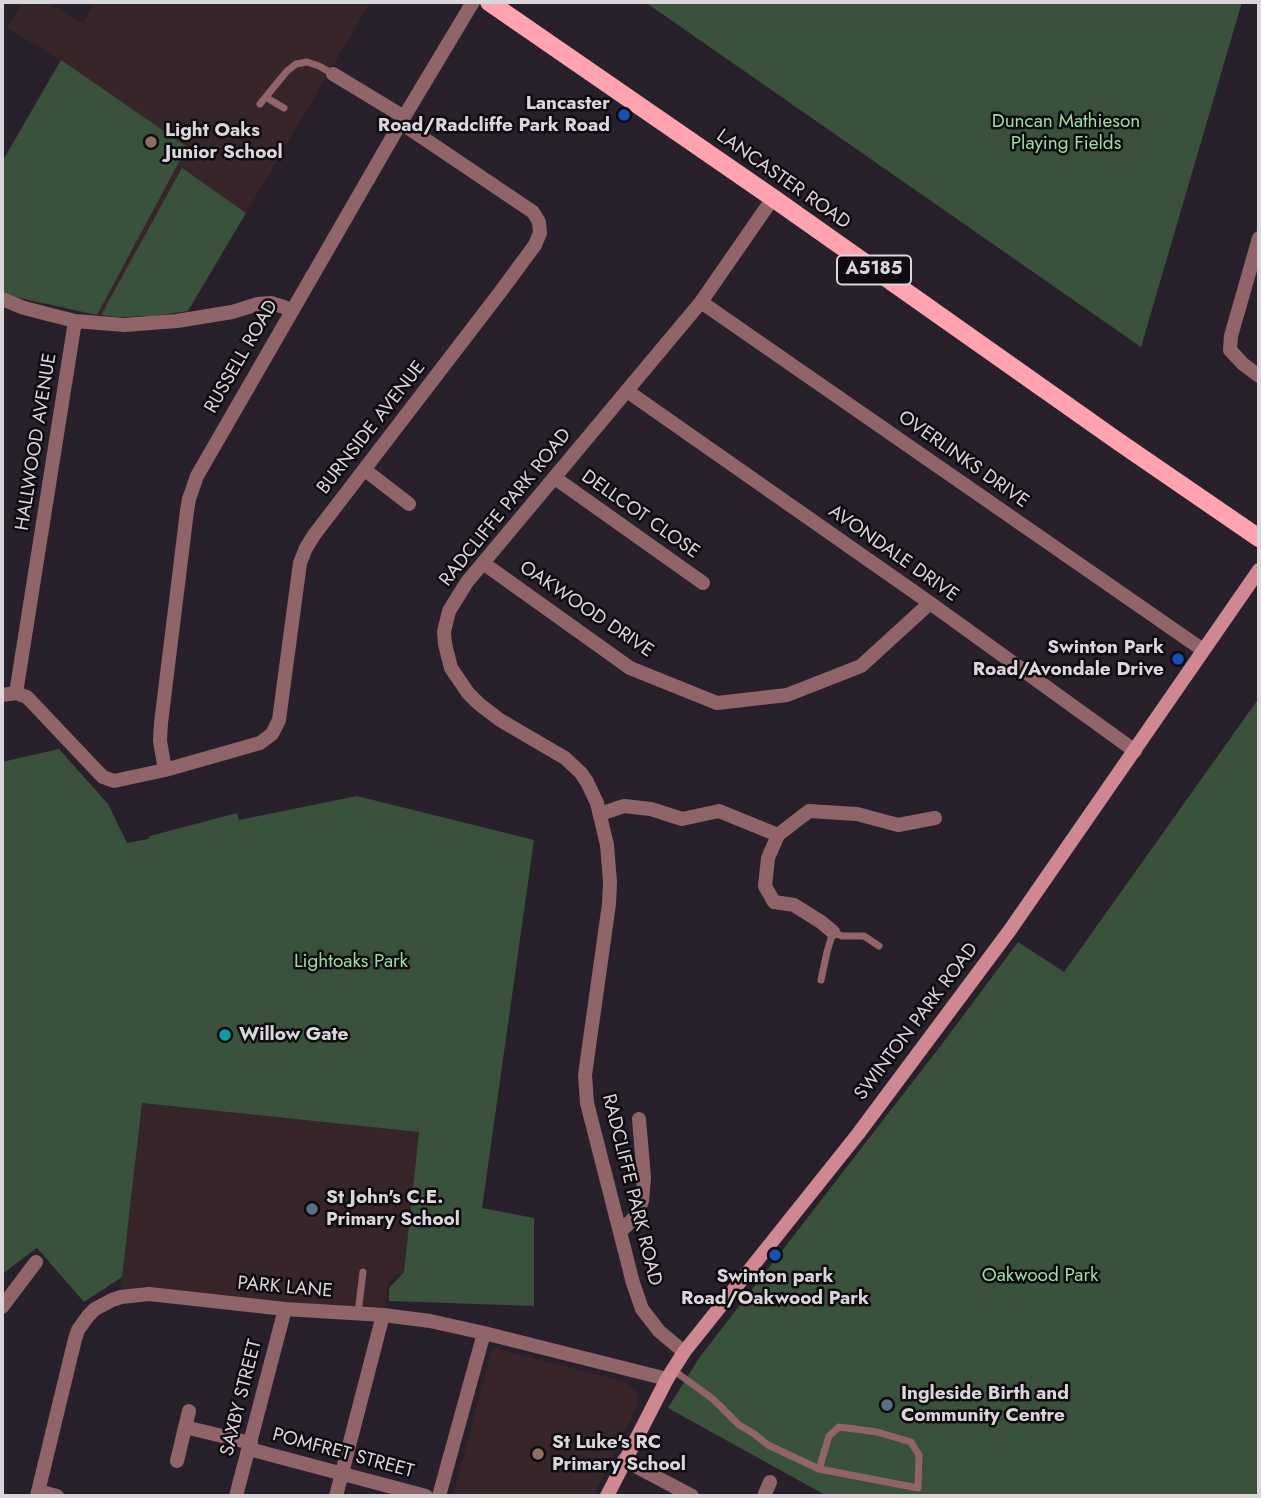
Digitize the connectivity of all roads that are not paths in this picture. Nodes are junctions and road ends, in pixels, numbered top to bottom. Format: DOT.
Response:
graph roads {
  1 [pos="473,2"];
  2 [pos="489,2"];
  3 [pos="332,74"];
  4 [pos="267,98"];
  5 [pos="260,104"];
  6 [pos="284,108"];
  7 [pos="403,120"];
  8 [pos="773,198"];
  9 [pos="1259,238"];
  10 [pos="2,299"];
  11 [pos="701,302"];
  12 [pos="292,311"];
  13 [pos="75,321"];
  14 [pos="1259,376"];
  15 [pos="627,391"];
  16 [pos="365,470"];
  17 [pos="555,478"];
  18 [pos="409,504"];
  19 [pos="1259,538"];
  20 [pos="483,563"];
  21 [pos="1259,570"];
  22 [pos="703,583"];
  23 [pos="930,603"];
  24 [pos="1203,650"];
  25 [pos="9,694"];
  26 [pos="1135,751"];
  27 [pos="165,770"];
  28 [pos="600,814"];
  29 [pos="935,818"];
  30 [pos="778,835"];
  31 [pos="833,932"];
  32 [pos="879,946"];
  33 [pos="821,980"];
  34 [pos="639,1119"];
  35 [pos="620,1232"];
  36 [pos="36,1262"];
  37 [pos="363,1272"];
  38 [pos="2,1307"];
  39 [pos="285,1308"];
  40 [pos="358,1313"];
  41 [pos="383,1315"];
  42 [pos="484,1332"];
  43 [pos="684,1352"];
  44 [pos="669,1374"];
  45 [pos="190,1411"];
  46 [pos="185,1427"];
  47 [pos="250,1446"];
  48 [pos="624,1460"];
  49 [pos="177,1461"];
  50 [pos="819,1469"];
  51 [pos="342,1474"];
  52 [pos="770,1482"];
  53 [pos="37,1494"];
  54 [pos="57,1496"];
  55 [pos="236,1496"];
  56 [pos="336,1496"];
  57 [pos="426,1496"];
  58 [pos="439,1496"];
  59 [pos="607,1496"];
  60 [pos="692,1496"];
  61 [pos="764,1496"];
  1 -- 7 [label="street, RUSSELL ROAD"];
  2 -- 8 [label="main road, LANCASTER ROAD / A5185"];
  3 -- 4 [label="lane"];
  3 -- 7 [label="street"];
  4 -- 5 [label="lane"];
  4 -- 6 [label="lane"];
  7 -- 12 [label="street, RUSSELL ROAD"];
  7 -- 16 [label="street, BURNSIDE AVENUE"];
  8 -- 11 [label="street, RADCLIFFE PARK ROAD"];
  8 -- 19 [label="main road, LANCASTER ROAD / A5185"];
  9 -- 14 [label="street"];
  10 -- 13 [label="street"];
  11 -- 15 [label="street, RADCLIFFE PARK ROAD"];
  11 -- 24 [label="street, OVERLINKS DRIVE"];
  12 -- 13 [label="street"];
  12 -- 27 [label="street, RUSSELL ROAD"];
  13 -- 25 [label="street, HALLWOOD AVENUE"];
  15 -- 17 [label="street, RADCLIFFE PARK ROAD"];
  15 -- 23 [label="street, AVONDALE DRIVE"];
  16 -- 18 [label="street"];
  16 -- 27 [label="street, BURNSIDE AVENUE"];
  17 -- 20 [label="street, RADCLIFFE PARK ROAD"];
  17 -- 22 [label="street, DELLCOT CLOSE"];
  20 -- 23 [label="street, OAKWOOD DRIVE"];
  20 -- 28 [label="street, RADCLIFFE PARK ROAD"];
  21 -- 24 [label="street, SWINTON PARK ROAD"];
  23 -- 26 [label="street, AVONDALE DRIVE"];
  24 -- 26 [label="street, SWINTON PARK ROAD"];
  25 -- 27 [label="street"];
  26 -- 43 [label="street, SWINTON PARK ROAD"];
  28 -- 30 [label="street"];
  28 -- 35 [label="street, RADCLIFFE PARK ROAD"];
  29 -- 30 [label="street"];
  30 -- 31 [label="street"];
  31 -- 32 [label="lane"];
  31 -- 33 [label="lane"];
  34 -- 35 [label="street"];
  35 -- 43 [label="street, RADCLIFFE PARK ROAD"];
  36 -- 38 [label="street"];
  37 -- 40 [label="lane"];
  39 -- 40 [label="street, PARK LANE"];
  39 -- 47 [label="street, SAXBY STREET"];
  39 -- 53 [label="street, PARK LANE"];
  40 -- 41 [label="street, PARK LANE"];
  41 -- 42 [label="street, PARK LANE"];
  41 -- 51 [label="street"];
  42 -- 44 [label="street, PARK LANE"];
  42 -- 58 [label="street"];
  43 -- 44 [label="street, SWINTON PARK ROAD"];
  44 -- 48 [label="street, SWINTON PARK ROAD"];
  44 -- 50 [label="lane"];
  45 -- 46 [label="street"];
  46 -- 47 [label="street, POMFRET STREET"];
  46 -- 49 [label="street"];
  47 -- 51 [label="street, POMFRET STREET"];
  47 -- 55 [label="street, SAXBY STREET"];
  48 -- 59 [label="street, SWINTON PARK ROAD"];
  48 -- 60 [label="street"];
  50 -- 50 [label="lane"];
  51 -- 56 [label="street"];
  51 -- 57 [label="street, POMFRET STREET"];
  52 -- 61 [label="street"];
  53 -- 54 [label="street"];
}
